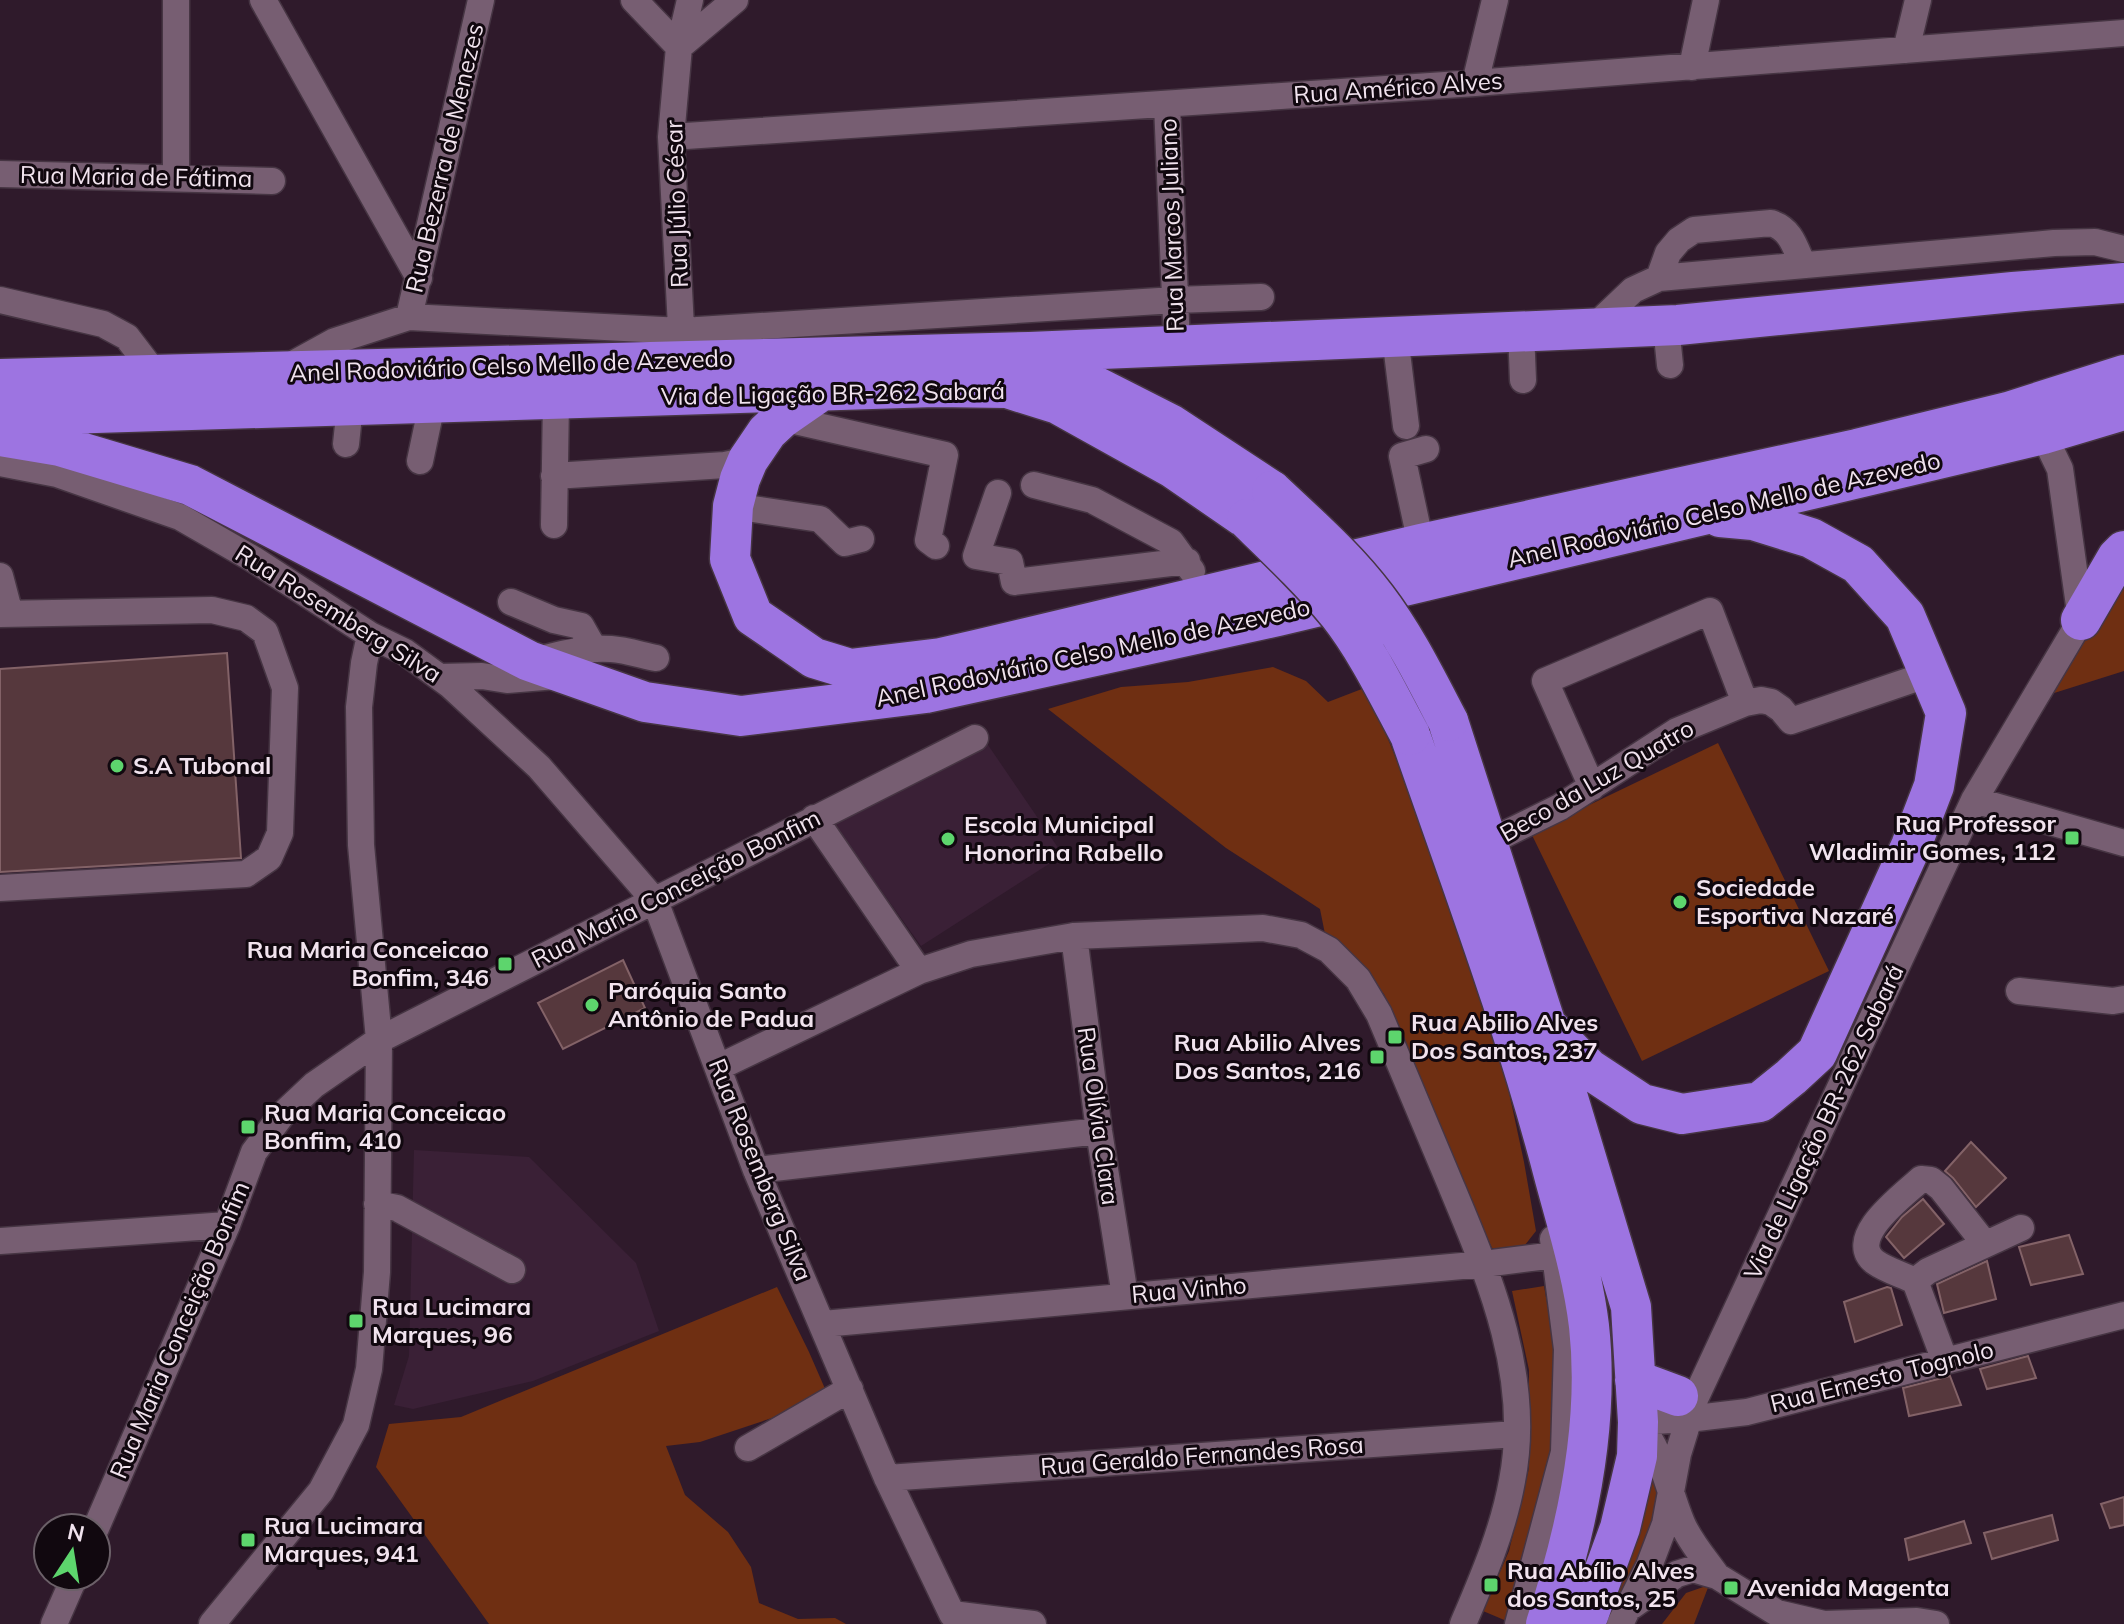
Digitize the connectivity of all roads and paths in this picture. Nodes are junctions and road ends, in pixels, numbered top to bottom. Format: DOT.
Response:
graph roads {
  1 [pos="176,0"];
  2 [pos="481,0"];
  3 [pos="634,0"];
  4 [pos="690,0"];
  5 [pos="735,0"];
  6 [pos="1495,0"];
  7 [pos="1706,0"];
  8 [pos="1918,0"];
  9 [pos="266,2"];
  10 [pos="2122,25"];
  11 [pos="679,47"];
  12 [pos="1906,50"];
  13 [pos="1692,67"];
  14 [pos="1475,83"];
  15 [pos="1167,104"];
  16 [pos="671,137"];
  17 [pos="0,174"];
  18 [pos="176,178"];
  19 [pos="272,181"];
  20 [pos="1999,248"];
  21 [pos="2124,249"];
  22 [pos="1803,265"];
  23 [pos="419,278"];
  24 [pos="1659,278"];
  25 [pos="2124,283"];
  26 [pos="2013,292"];
  27 [pos="1261,297"];
  28 [pos="0,300"];
  29 [pos="1175,300"];
  30 [pos="409,317"];
  31 [pos="1666,326"];
  32 [pos="1593,328"];
  33 [pos="1521,331"];
  34 [pos="1395,336"];
  35 [pos="1177,345"];
  36 [pos="682,346"];
  37 [pos="1029,352"];
  38 [pos="1670,365"];
  39 [pos="280,372"];
  40 [pos="156,375"];
  41 [pos="2124,375"];
  42 [pos="0,379"];
  43 [pos="1523,380"];
  44 [pos="821,391"];
  45 [pos="556,400"];
  46 [pos="432,404"];
  47 [pos="2124,410"];
  48 [pos="0,416"];
  49 [pos="782,418"];
  50 [pos="1406,426"];
  51 [pos="2043,434"];
  52 [pos="0,436"];
  53 [pos="1426,449"];
  54 [pos="748,460"];
  55 [pos="420,461"];
  56 [pos="0,463"];
  57 [pos="554,476"];
  58 [pos="1034,485"];
  59 [pos="998,493"];
  60 [pos="1259,505"];
  61 [pos="733,506"];
  62 [pos="1700,515"];
  63 [pos="554,525"];
  64 [pos="861,539"];
  65 [pos="1421,544"];
  66 [pos="936,546"];
  67 [pos="2124,551"];
  68 [pos="1187,561"];
  69 [pos="0,576"];
  70 [pos="1206,595"];
  71 [pos="511,602"];
  72 [pos="5,614"];
  73 [pos="2081,620"];
  74 [pos="370,635"];
  75 [pos="656,658"];
  76 [pos="582,662"];
  77 [pos="1929,674"];
  78 [pos="440,677"];
  79 [pos="1745,703"];
  80 [pos="975,738"];
  81 [pos="1592,787"];
  82 [pos="1974,800"];
  83 [pos="814,818"];
  84 [pos="1487,843"];
  85 [pos="2124,843"];
  86 [pos="0,888"];
  87 [pos="655,901"];
  88 [pos="1074,936"];
  89 [pos="919,971"];
  90 [pos="2019,991"];
  91 [pos="2124,999"];
  92 [pos="1546,1025"];
  93 [pos="379,1040"];
  94 [pos="719,1067"];
  95 [pos="1538,1113"];
  96 [pos="1099,1131"];
  97 [pos="756,1170"];
  98 [pos="377,1204"];
  99 [pos="227,1225"];
  100 [pos="2021,1228"];
  101 [pos="0,1241"];
  102 [pos="1985,1244"];
  103 [pos="1555,1255"];
  104 [pos="1484,1264"];
  105 [pos="512,1270"];
  106 [pos="1915,1281"];
  107 [pos="1125,1296"];
  108 [pos="2124,1315"];
  109 [pos="823,1324"];
  110 [pos="1945,1361"];
  111 [pos="1635,1380"];
  112 [pos="850,1389"];
  113 [pos="1691,1396"];
  114 [pos="1638,1422"];
  115 [pos="1516,1434"];
  116 [pos="748,1448"];
  117 [pos="887,1478"];
  118 [pos="1671,1493"];
  119 [pos="103,1512"];
  120 [pos="1717,1576"];
  121 [pos="68,1592"];
  122 [pos="1625,1616"];
  123 [pos="1562,1617"];
  124 [pos="54,1624"];
  125 [pos="212,1624"];
  126 [pos="1033,1624"];
  127 [pos="1463,1624"];
  128 [pos="1518,1624"];
  129 [pos="1936,1624"];
  1 -- 18 [label="street"];
  2 -- 23 [label="street, Rua Bezerra de Menezes"];
  3 -- 11 [label="street"];
  4 -- 11 [label="street, Rua Júlio César"];
  5 -- 11 [label="street"];
  6 -- 14 [label="street"];
  7 -- 13 [label="street"];
  8 -- 12 [label="street"];
  9 -- 23 [label="street"];
  10 -- 12 [label="street, Rua Américo Alves"];
  11 -- 16 [label="street, Rua Júlio César"];
  12 -- 13 [label="street, Rua Américo Alves"];
  13 -- 14 [label="street, Rua Américo Alves"];
  14 -- 15 [label="street, Rua Américo Alves"];
  15 -- 16 [label="street, Rua Américo Alves"];
  15 -- 29 [label="street, Rua Marcos Juliano"];
  16 -- 36 [label="street, Rua Júlio César"];
  17 -- 18 [label="street, Rua Maria de Fátima"];
  18 -- 19 [label="street, Rua Maria de Fátima"];
  20 -- 21 [label="street"];
  20 -- 22 [label="street"];
  20 -- 26 [label="street"];
  22 -- 24 [label="street"];
  22 -- 24 [label="street"];
  23 -- 30 [label="street, Rua Bezerra de Menezes"];
  24 -- 32 [label="street"];
  25 -- 26 [label="highway, Anel Rodoviário Celso Mello de Azevedo"];
  26 -- 31 [label="highway, Anel Rodoviário Celso Mello de Azevedo"];
  27 -- 29 [label="street"];
  28 -- 40 [label="street"];
  29 -- 35 [label="street, Rua Marcos Juliano"];
  29 -- 36 [label="street"];
  30 -- 36 [label="street"];
  30 -- 39 [label="street"];
  31 -- 32 [label="highway, Anel Rodoviário Celso Mello de Azevedo"];
  31 -- 38 [label="street"];
  32 -- 33 [label="highway, Anel Rodoviário Celso Mello de Azevedo"];
  33 -- 34 [label="highway, Anel Rodoviário Celso Mello de Azevedo"];
  33 -- 43 [label="street"];
  34 -- 35 [label="highway, Anel Rodoviário Celso Mello de Azevedo"];
  34 -- 50 [label="street"];
  35 -- 37 [label="highway, Anel Rodoviário Celso Mello de Azevedo"];
  36 -- 37 [label="highway, Anel Rodoviário Celso Mello de Azevedo"];
  36 -- 39 [label="highway, Anel Rodoviário Celso Mello de Azevedo"];
  37 -- 60 [label="highway, Via de Ligação BR-262 Sabará"];
  39 -- 40 [label="highway, Anel Rodoviário Celso Mello de Azevedo"];
  40 -- 42 [label="highway, Anel Rodoviário Celso Mello de Azevedo"];
  41 -- 65 [label="highway"];
  44 -- 45 [label="highway, Via de Ligação BR-262 Sabará"];
  44 -- 49 [label="highway"];
  44 -- 60 [label="highway, Via de Ligação BR-262 Sabará"];
  45 -- 46 [label="highway, Via de Ligação BR-262 Sabará"];
  45 -- 57 [label="street"];
  46 -- 48 [label="highway, Via de Ligação BR-262 Sabará"];
  46 -- 55 [label="street"];
  47 -- 51 [label="highway, Anel Rodoviário Celso Mello de Azevedo"];
  49 -- 54 [label="highway"];
  49 -- 66 [label="street"];
  51 -- 62 [label="highway, Anel Rodoviário Celso Mello de Azevedo"];
  51 -- 73 [label="street"];
  52 -- 76 [label="highway, Anel Rodoviário Celso Mello de Azevedo"];
  53 -- 65 [label="street"];
  54 -- 57 [label="street"];
  54 -- 61 [label="highway"];
  56 -- 74 [label="street, Rua Rosemberg Silva"];
  57 -- 63 [label="street"];
  58 -- 68 [label="street"];
  59 -- 68 [label="street"];
  60 -- 84 [label="highway, Via de Ligação BR-262 Sabará, bridge"];
  60 -- 95 [label="highway, Via de Ligação BR-262 Sabará, bridge"];
  61 -- 64 [label="street"];
  61 -- 70 [label="highway"];
  62 -- 76 [label="highway, Anel Rodoviário Celso Mello de Azevedo"];
  62 -- 77 [label="highway"];
  65 -- 70 [label="highway"];
  67 -- 73 [label="highway"];
  68 -- 70 [label="street"];
  69 -- 72 [label="street"];
  71 -- 76 [label="street"];
  72 -- 86 [label="street"];
  73 -- 82 [label="street, Via de Ligação BR-262 Sabará"];
  74 -- 78 [label="street, Rua Rosemberg Silva"];
  74 -- 93 [label="street"];
  75 -- 76 [label="street"];
  76 -- 78 [label="street"];
  77 -- 79 [label="street"];
  77 -- 92 [label="highway"];
  78 -- 87 [label="street, Rua Rosemberg Silva"];
  79 -- 81 [label="street, Beco da Luz Quatro"];
  79 -- 81 [label="street"];
  80 -- 83 [label="street, Rua Maria Conceição Bonfim"];
  81 -- 84 [label="street, Beco da Luz Quatro"];
  82 -- 85 [label="street"];
  82 -- 113 [label="street, Via de Ligação BR-262 Sabará"];
  83 -- 87 [label="street, Rua Maria Conceição Bonfim"];
  83 -- 89 [label="street"];
  84 -- 92 [label="highway, Via de Ligação BR-262 Sabará"];
  87 -- 93 [label="street, Rua Maria Conceição Bonfim"];
  87 -- 94 [label="street, Rua Rosemberg Silva"];
  88 -- 89 [label="street"];
  88 -- 96 [label="street, Rua Olívia Clara"];
  88 -- 104 [label="street"];
  89 -- 94 [label="street"];
  90 -- 91 [label="street"];
  92 -- 111 [label="highway, Via de Ligação BR-262 Sabará"];
  93 -- 98 [label="street"];
  93 -- 99 [label="street, Rua Maria Conceição Bonfim"];
  94 -- 97 [label="street, Rua Rosemberg Silva"];
  95 -- 103 [label="street, Via de Ligação BR-262 Sabará"];
  95 -- 123 [label="highway, Via de Ligação BR-262 Sabará"];
  96 -- 97 [label="street"];
  96 -- 107 [label="street, Rua Olívia Clara"];
  97 -- 109 [label="street, Rua Rosemberg Silva"];
  98 -- 105 [label="street"];
  98 -- 125 [label="street"];
  99 -- 101 [label="street"];
  99 -- 119 [label="street, Rua Maria Conceição Bonfim"];
  100 -- 102 [label="street"];
  102 -- 106 [label="street"];
  102 -- 106 [label="street"];
  103 -- 104 [label="street, Rua Vinho"];
  103 -- 128 [label="street, Via de Ligação BR-262 Sabará"];
  104 -- 107 [label="street, Rua Vinho"];
  104 -- 115 [label="street"];
  106 -- 110 [label="street"];
  107 -- 109 [label="street, Rua Vinho"];
  108 -- 110 [label="street, Rua Ernesto Tognolo"];
  109 -- 112 [label="street, Rua Rosemberg Silva"];
  110 -- 113 [label="street, Rua Ernesto Tognolo"];
  111 -- 113 [label="highway"];
  111 -- 114 [label="highway, Via de Ligação BR-262 Sabará"];
  112 -- 116 [label="street"];
  112 -- 117 [label="street, Rua Rosemberg Silva"];
  113 -- 114 [label="street, Rua Ernesto Tognolo"];
  113 -- 118 [label="street, Via de Ligação BR-262 Sabará"];
  114 -- 118 [label="street"];
  114 -- 123 [label="highway, Via de Ligação BR-262 Sabará"];
  115 -- 117 [label="street, Rua Geraldo Fernandes Rosa"];
  115 -- 127 [label="street"];
  117 -- 126 [label="street, Rua Rosemberg Silva"];
  118 -- 120 [label="street"];
  118 -- 122 [label="street, Via de Ligação BR-262 Sabará"];
  120 -- 122 [label="street"];
  120 -- 129 [label="street"];
  121 -- 124 [label="street"];
}
